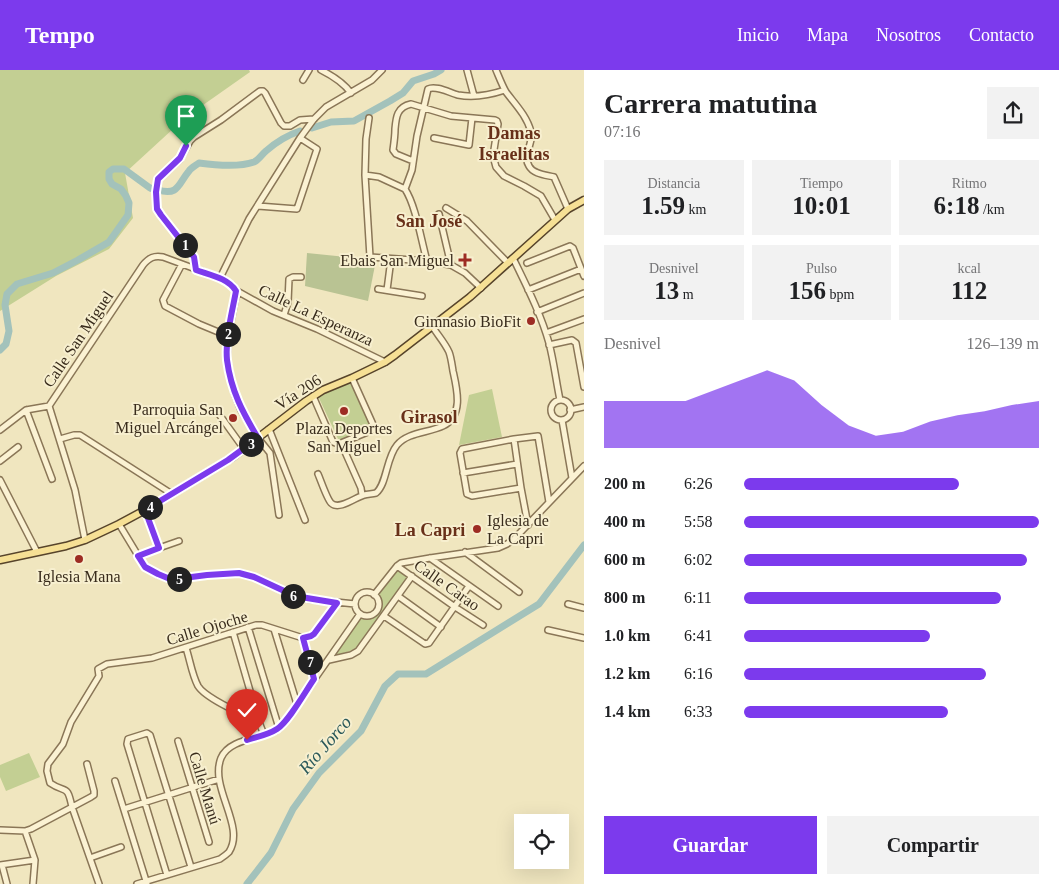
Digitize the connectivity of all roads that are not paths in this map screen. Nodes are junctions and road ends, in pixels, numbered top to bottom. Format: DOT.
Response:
graph roads {
  1 [pos="309,70"];
  2 [pos="321,70"];
  3 [pos="382,70"];
  4 [pos="467,70"];
  5 [pos="496,70"];
  6 [pos="303,80"];
  7 [pos="505,90"];
  8 [pos="351,93"];
  9 [pos="474,96"];
  10 [pos="424,107"];
  11 [pos="314,118"];
  12 [pos="369,118"];
  13 [pos="472,118"];
  14 [pos="300,138"];
  15 [pos="434,138"];
  16 [pos="413,161"];
  17 [pos="365,175"];
  18 [pos="405,189"];
  19 [pos="584,200"];
  20 [pos="258,206"];
  21 [pos="446,208"];
  22 [pos="568,208"];
  23 [pos="439,214"];
  24 [pos="555,220"];
  25 [pos="391,259"];
  26 [pos="510,260"];
  27 [pos="427,261"];
  28 [pos="528,263"];
  29 [pos="182,264"];
  30 [pos="451,265"];
  31 [pos="581,268"];
  32 [pos="196,270"];
  33 [pos="584,276"];
  34 [pos="301,277"];
  35 [pos="220,278"];
  36 [pos="378,288"];
  37 [pos="481,288"];
  38 [pos="387,290"];
  39 [pos="528,290"];
  40 [pos="236,291"];
  41 [pos="584,293"];
  42 [pos="422,296"];
  43 [pos="537,312"];
  44 [pos="284,315"];
  45 [pos="584,320"];
  46 [pos="432,326"];
  47 [pos="546,333"];
  48 [pos="228,336"];
  49 [pos="550,345"];
  50 [pos="385,362"];
  51 [pos="352,378"];
  52 [pos="584,387"];
  53 [pos="313,396"];
  54 [pos="560,400"];
  55 [pos="48,406"];
  56 [pos="584,407"];
  57 [pos="26,410"];
  58 [pos="216,410"];
  59 [pos="570,410"];
  60 [pos="562,420"];
  61 [pos="269,428"];
  62 [pos="0,430"];
  63 [pos="258,438"];
  64 [pos="60,439"];
  65 [pos="514,439"];
  66 [pos="341,443"];
  67 [pos="18,447"];
  68 [pos="244,449"];
  69 [pos="0,461"];
  70 [pos="517,464"];
  71 [pos="584,466"];
  72 [pos="463,473"];
  73 [pos="318,474"];
  74 [pos="572,478"];
  75 [pos="52,479"];
  76 [pos="0,480"];
  77 [pos="521,488"];
  78 [pos="172,494"];
  79 [pos="362,495"];
  80 [pos="549,502"];
  81 [pos="145,510"];
  82 [pos="279,514"];
  83 [pos="304,520"];
  84 [pos="119,524"];
  85 [pos="528,525"];
  86 [pos="85,540"];
  87 [pos="179,540"];
  88 [pos="159,548"];
  89 [pos="37,552"];
  90 [pos="464,552"];
  91 [pos="138,556"];
  92 [pos="430,558"];
  93 [pos="0,560"];
  94 [pos="397,566"];
  95 [pos="412,576"];
  96 [pos="469,586"];
  97 [pos="518,592"];
  98 [pos="374,595"];
  99 [pos="398,596"];
  100 [pos="337,603"];
  101 [pos="355,604"];
  102 [pos="568,604"];
  103 [pos="498,606"];
  104 [pos="455,607"];
  105 [pos="584,608"];
  106 [pos="360,614"];
  107 [pos="384,616"];
  108 [pos="483,625"];
  109 [pos="248,627"];
  110 [pos="441,627"];
  111 [pos="274,629"];
  112 [pos="548,630"];
  113 [pos="233,632"];
  114 [pos="303,638"];
  115 [pos="584,638"];
  116 [pos="186,648"];
  117 [pos="329,660"];
  118 [pos="314,679"];
  119 [pos="297,704"];
  120 [pos="259,722"];
  121 [pos="279,728"];
  122 [pos="264,735"];
  123 [pos="178,741"];
  124 [pos="87,764"];
  125 [pos="219,779"];
  126 [pos="115,781"];
  127 [pos="192,788"];
  128 [pos="168,795"];
  129 [pos="144,802"];
  130 [pos="72,807"];
  131 [pos="124,809"];
  132 [pos="0,830"];
  133 [pos="25,831"];
  134 [pos="209,842"];
  135 [pos="121,847"];
  136 [pos="90,858"];
  137 [pos="35,860"];
  138 [pos="1,865"];
  139 [pos="191,867"];
  140 [pos="166,875"];
  141 [pos="147,882"];
  142 [pos="7,884"];
  143 [pos="33,884"];
  144 [pos="99,884"];
  145 [pos="137,884"];
  1 -- 6 [label="street"];
  2 -- 8 [label="street"];
  3 -- 8 [label="street"];
  4 -- 9 [label="street"];
  5 -- 7 [label="street"];
  7 -- 9 [label="street"];
  7 -- 22 [label="street"];
  8 -- 11 [label="street"];
  9 -- 10 [label="street"];
  10 -- 13 [label="street"];
  10 -- 16 [label="street"];
  10 -- 16 [label="street"];
  11 -- 14 [label="street"];
  11 -- 32 [label="street"];
  12 -- 17 [label="street"];
  13 -- 15 [label="street"];
  13 -- 24 [label="street"];
  14 -- 20 [label="street"];
  14 -- 20 [label="street"];
  16 -- 18 [label="street"];
  17 -- 18 [label="street"];
  17 -- 25 [label="street"];
  18 -- 27 [label="street"];
  19 -- 22 [label="main road, Vía 206"];
  20 -- 35 [label="street"];
  21 -- 26 [label="street"];
  22 -- 24 [label="main road, Vía 206"];
  23 -- 30 [label="street"];
  24 -- 26 [label="main road, Vía 206"];
  25 -- 27 [label="street"];
  25 -- 38 [label="street"];
  26 -- 37 [label="main road, Vía 206"];
  26 -- 39 [label="street"];
  27 -- 30 [label="street"];
  28 -- 31 [label="street"];
  29 -- 32 [label="street, Calle San Miguel"];
  29 -- 48 [label="street"];
  29 -- 55 [label="street, Calle San Miguel"];
  30 -- 37 [label="street"];
  31 -- 33 [label="street"];
  31 -- 39 [label="street"];
  32 -- 35 [label="street, Calle San Miguel"];
  34 -- 44 [label="street"];
  35 -- 40 [label="street, Calle La Esperanza"];
  36 -- 38 [label="street"];
  37 -- 46 [label="main road, Vía 206"];
  38 -- 42 [label="street"];
  39 -- 43 [label="street"];
  40 -- 44 [label="street, Calle La Esperanza"];
  40 -- 48 [label="street"];
  41 -- 43 [label="street"];
  43 -- 47 [label="street"];
  44 -- 50 [label="street, Calle La Esperanza"];
  45 -- 47 [label="street"];
  46 -- 50 [label="main road, Vía 206"];
  46 -- 79 [label="street"];
  47 -- 49 [label="street"];
  48 -- 63 [label="street"];
  49 -- 52 [label="street"];
  49 -- 54 [label="street"];
  50 -- 51 [label="main road, Vía 206"];
  51 -- 53 [label="main road, Vía 206"];
  51 -- 66 [label="street"];
  53 -- 61 [label="main road, Vía 206"];
  53 -- 66 [label="street"];
  54 -- 59 [label="street"];
  54 -- 60 [label="street"];
  55 -- 57 [label="street"];
  55 -- 64 [label="street, Calle San Miguel"];
  56 -- 59 [label="street"];
  57 -- 62 [label="street"];
  57 -- 75 [label="street"];
  58 -- 68 [label="street"];
  59 -- 60 [label="street"];
  60 -- 74 [label="street"];
  61 -- 63 [label="main road, Vía 206"];
  61 -- 83 [label="street"];
  63 -- 68 [label="main road, Vía 206"];
  63 -- 82 [label="street"];
  64 -- 78 [label="street"];
  64 -- 86 [label="street, Calle San Miguel"];
  65 -- 70 [label="street"];
  65 -- 72 [label="street"];
  65 -- 80 [label="street"];
  66 -- 79 [label="street"];
  67 -- 69 [label="street"];
  68 -- 78 [label="main road, Vía 206"];
  70 -- 72 [label="street"];
  70 -- 77 [label="street"];
  71 -- 74 [label="street"];
  72 -- 77 [label="street"];
  73 -- 79 [label="street"];
  74 -- 80 [label="street"];
  76 -- 89 [label="street"];
  77 -- 85 [label="street"];
  78 -- 81 [label="main road, Vía 206"];
  80 -- 85 [label="street"];
  81 -- 84 [label="main road, Vía 206"];
  81 -- 88 [label="street"];
  84 -- 86 [label="main road, Vía 206"];
  84 -- 91 [label="street"];
  85 -- 90 [label="street"];
  86 -- 89 [label="main road, Vía 206"];
  87 -- 88 [label="street"];
  88 -- 91 [label="street"];
  89 -- 93 [label="main road, Vía 206"];
  90 -- 92 [label="street"];
  90 -- 97 [label="street"];
  91 -- 100 [label="street"];
  92 -- 94 [label="street"];
  92 -- 96 [label="street"];
  94 -- 95 [label="street, Calle Carao"];
  94 -- 98 [label="street"];
  95 -- 99 [label="street"];
  95 -- 104 [label="street, Calle Carao"];
  96 -- 103 [label="street"];
  96 -- 104 [label="street"];
  98 -- 101 [label="street"];
  98 -- 106 [label="street"];
  99 -- 107 [label="street"];
  99 -- 110 [label="street"];
  100 -- 101 [label="street"];
  100 -- 114 [label="street"];
  101 -- 106 [label="street"];
  102 -- 105 [label="street"];
  104 -- 108 [label="street, Calle Carao"];
  104 -- 110 [label="street"];
  106 -- 117 [label="street"];
  107 -- 110 [label="street"];
  107 -- 117 [label="street"];
  109 -- 111 [label="street, Calle Ojoche"];
  109 -- 113 [label="street, Calle Ojoche"];
  109 -- 121 [label="street"];
  111 -- 114 [label="street, Calle Ojoche"];
  111 -- 119 [label="street"];
  112 -- 115 [label="street"];
  113 -- 116 [label="street, Calle Ojoche"];
  113 -- 120 [label="street"];
  114 -- 118 [label="street"];
  116 -- 120 [label="street"];
  116 -- 130 [label="street, Calle Ojoche"];
  117 -- 118 [label="street"];
  118 -- 119 [label="street"];
  119 -- 121 [label="street"];
  120 -- 122 [label="street"];
  121 -- 122 [label="street"];
  122 -- 125 [label="street"];
  123 -- 127 [label="street, Calle Manú"];
  124 -- 130 [label="street"];
  125 -- 127 [label="street"];
  125 -- 139 [label="street"];
  126 -- 131 [label="street"];
  127 -- 128 [label="street"];
  127 -- 134 [label="street, Calle Manú"];
  128 -- 129 [label="street"];
  128 -- 129 [label="street"];
  128 -- 139 [label="street"];
  129 -- 131 [label="street"];
  129 -- 140 [label="street"];
  130 -- 133 [label="street"];
  130 -- 136 [label="street"];
  131 -- 141 [label="street"];
  132 -- 133 [label="street"];
  133 -- 137 [label="street"];
  135 -- 136 [label="street"];
  136 -- 144 [label="street"];
  137 -- 138 [label="street"];
  137 -- 143 [label="street"];
  138 -- 142 [label="street"];
  139 -- 140 [label="street"];
  140 -- 141 [label="street"];
  141 -- 145 [label="street"];
}
